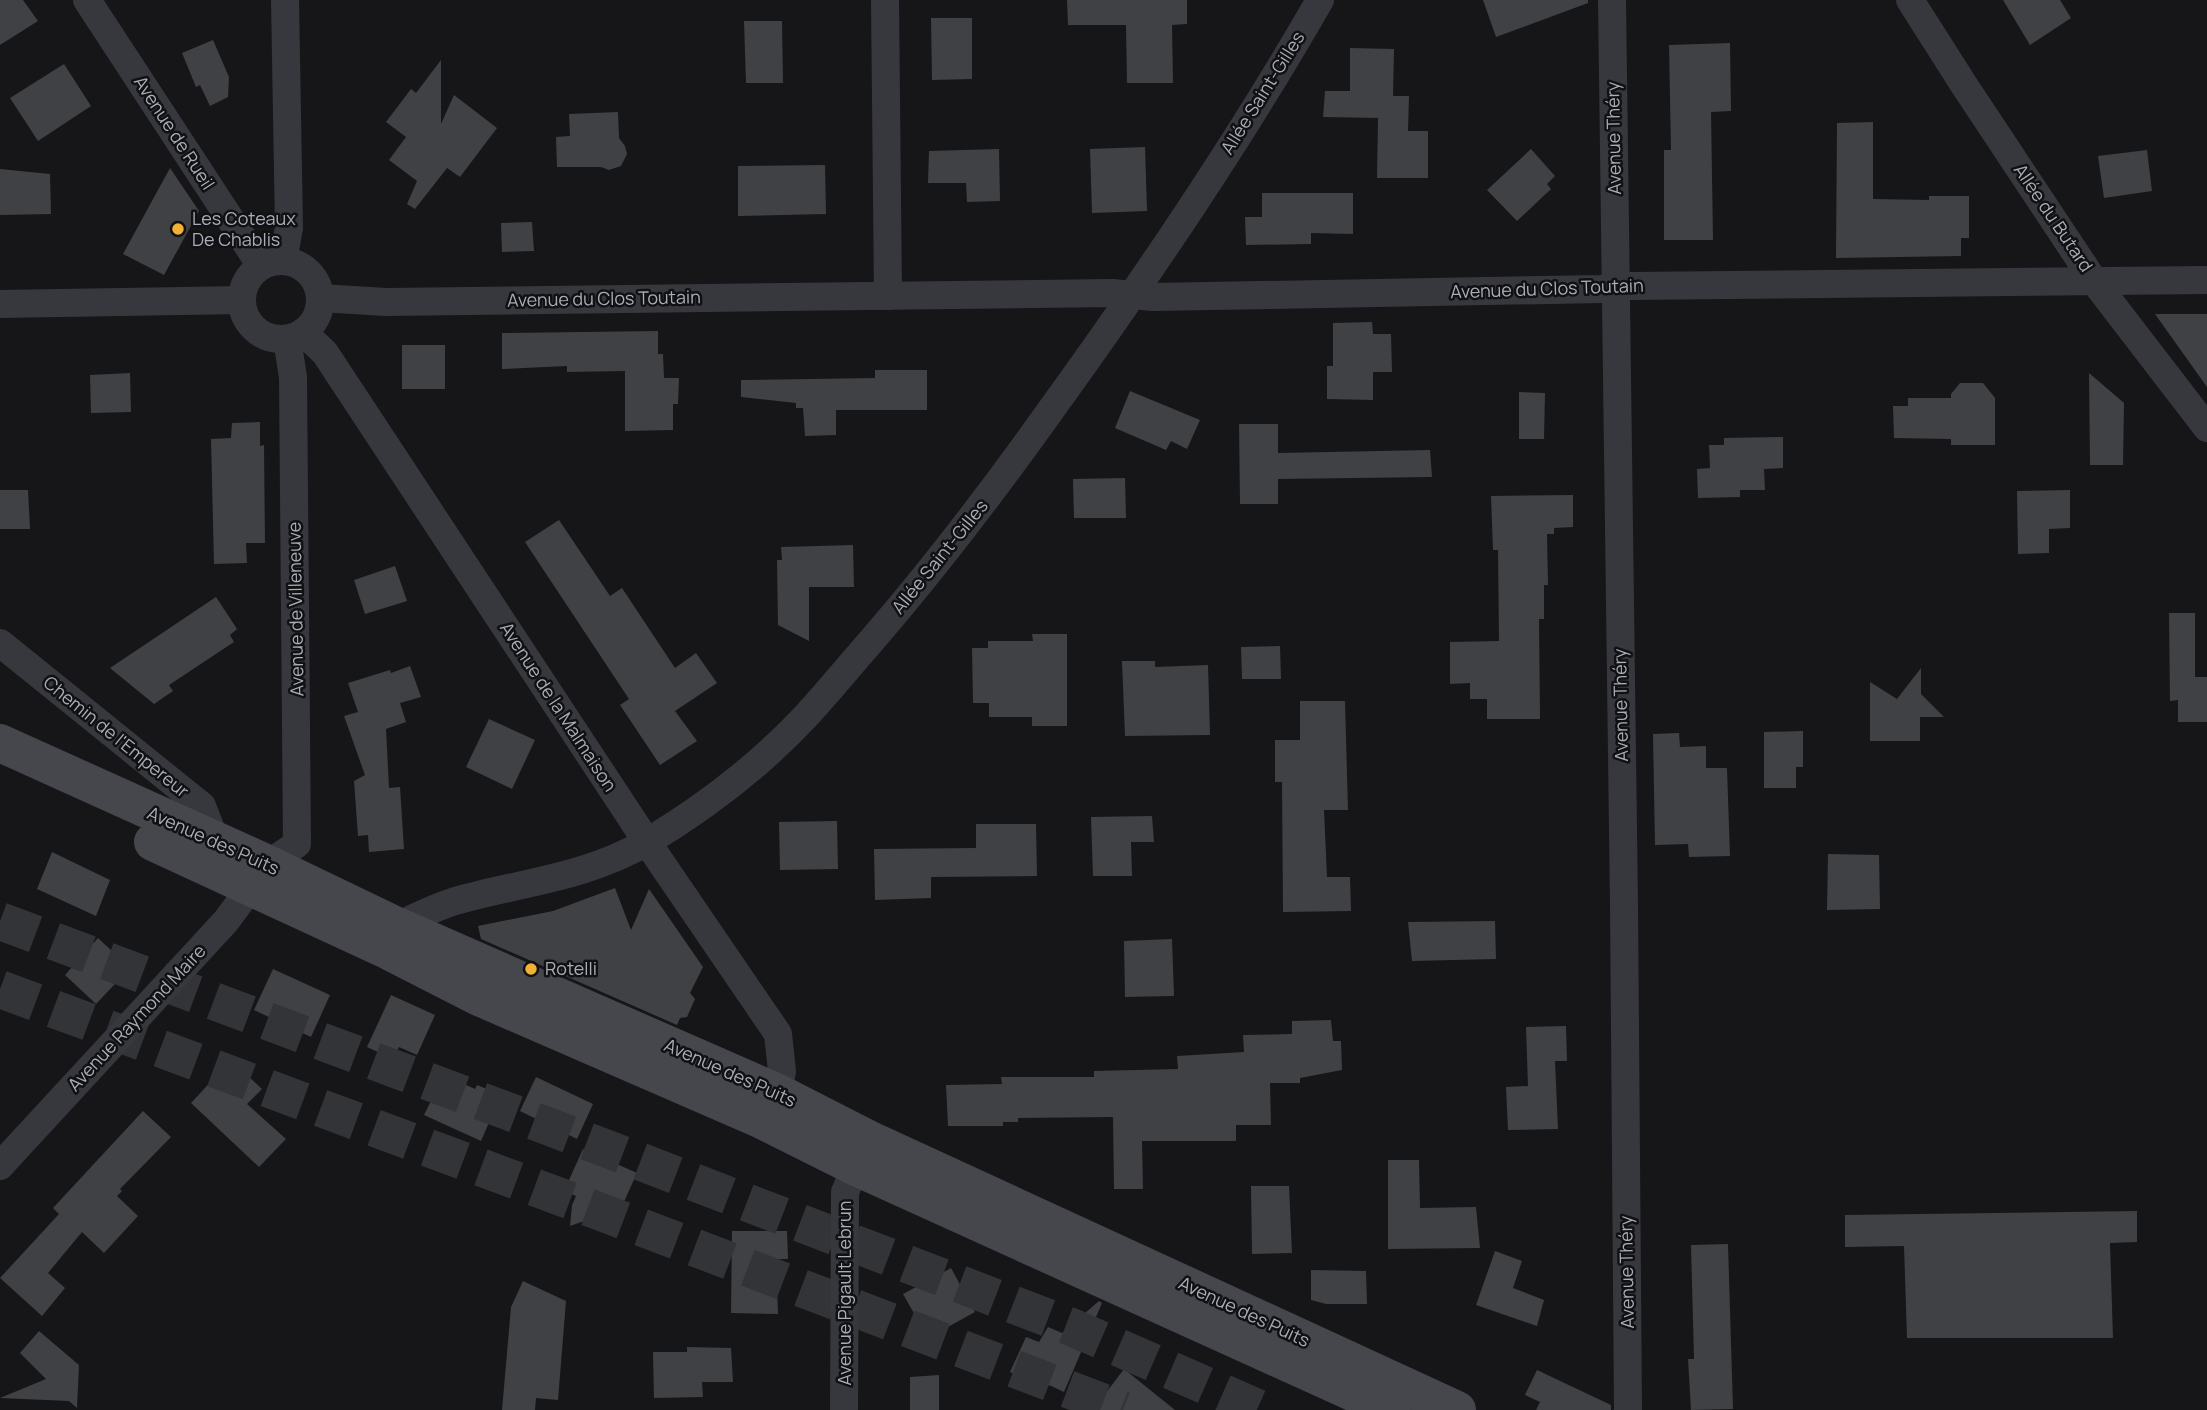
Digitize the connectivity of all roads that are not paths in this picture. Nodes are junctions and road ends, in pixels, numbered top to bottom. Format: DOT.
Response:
graph roads {
  1 [pos="87,0"];
  2 [pos="285,0"];
  3 [pos="885,0"];
  4 [pos="1320,0"];
  5 [pos="1612,0"];
  6 [pos="1910,0"];
  7 [pos="272,264"];
  8 [pos="2207,280"];
  9 [pos="2094,281"];
  10 [pos="1616,288"];
  11 [pos="1134,295"];
  12 [pos="888,296"];
  13 [pos="320,298"];
  14 [pos="242,300"];
  15 [pos="0,304"];
  16 [pos="295,336"];
  17 [pos="2207,428"];
  18 [pos="0,643"];
  19 [pos="0,743"];
  20 [pos="0,769"];
  21 [pos="216,842"];
  22 [pos="647,842"];
  23 [pos="259,876"];
  24 [pos="397,926"];
  25 [pos="572,1020"];
  26 [pos="778,1093"];
  27 [pos="862,1153"];
  28 [pos="0,1166"];
  29 [pos="1177,1297"];
  30 [pos="844,1410"];
  31 [pos="1392,1410"];
  32 [pos="1457,1410"];
  33 [pos="1628,1410"];
  1 -- 7 [label="street, Avenue de Rueil"];
  2 -- 7 [label="street"];
  3 -- 12 [label="street"];
  4 -- 11 [label="street, Allée Saint-Gilles"];
  5 -- 10 [label="street, Avenue Théry"];
  6 -- 9 [label="street, Allée du Butard"];
  7 -- 13 [label="street"];
  7 -- 14 [label="street"];
  8 -- 9 [label="street, Avenue du Clos Toutain"];
  9 -- 10 [label="street, Avenue du Clos Toutain"];
  9 -- 17 [label="street, Allée du Butard"];
  10 -- 11 [label="street, Avenue du Clos Toutain"];
  10 -- 33 [label="street, Avenue Théry"];
  11 -- 12 [label="street, Avenue du Clos Toutain"];
  11 -- 22 [label="street, Allée Saint-Gilles"];
  12 -- 13 [label="street, Avenue du Clos Toutain"];
  13 -- 16 [label="street"];
  14 -- 15 [label="street"];
  14 -- 16 [label="street"];
  16 -- 22 [label="street, Avenue de la Malmaison"];
  16 -- 23 [label="street, Avenue de Villeneuve"];
  18 -- 21 [label="street, Chemin de l'Empereur"];
  19 -- 21 [label="street, Avenue des Puits"];
  20 -- 23 [label="street, Avenue des Puits"];
  21 -- 23 [label="street, Avenue des Puits"];
  22 -- 24 [label="street, Allée Saint-Gilles"];
  22 -- 26 [label="street, Avenue de la Malmaison"];
  23 -- 24 [label="street, Avenue des Puits"];
  23 -- 25 [label="street, Avenue des Puits"];
  23 -- 28 [label="street, Avenue Raymond Maire"];
  24 -- 25 [label="street, Avenue des Puits"];
  25 -- 26 [label="street, Avenue des Puits"];
  25 -- 27 [label="street, Avenue des Puits"];
  26 -- 27 [label="street, Avenue des Puits"];
  27 -- 29 [label="street, Avenue des Puits"];
  27 -- 30 [label="street, Avenue Pigault Lebrun"];
  29 -- 31 [label="street, Avenue des Puits"];
  29 -- 32 [label="street, Avenue des Puits"];
}
